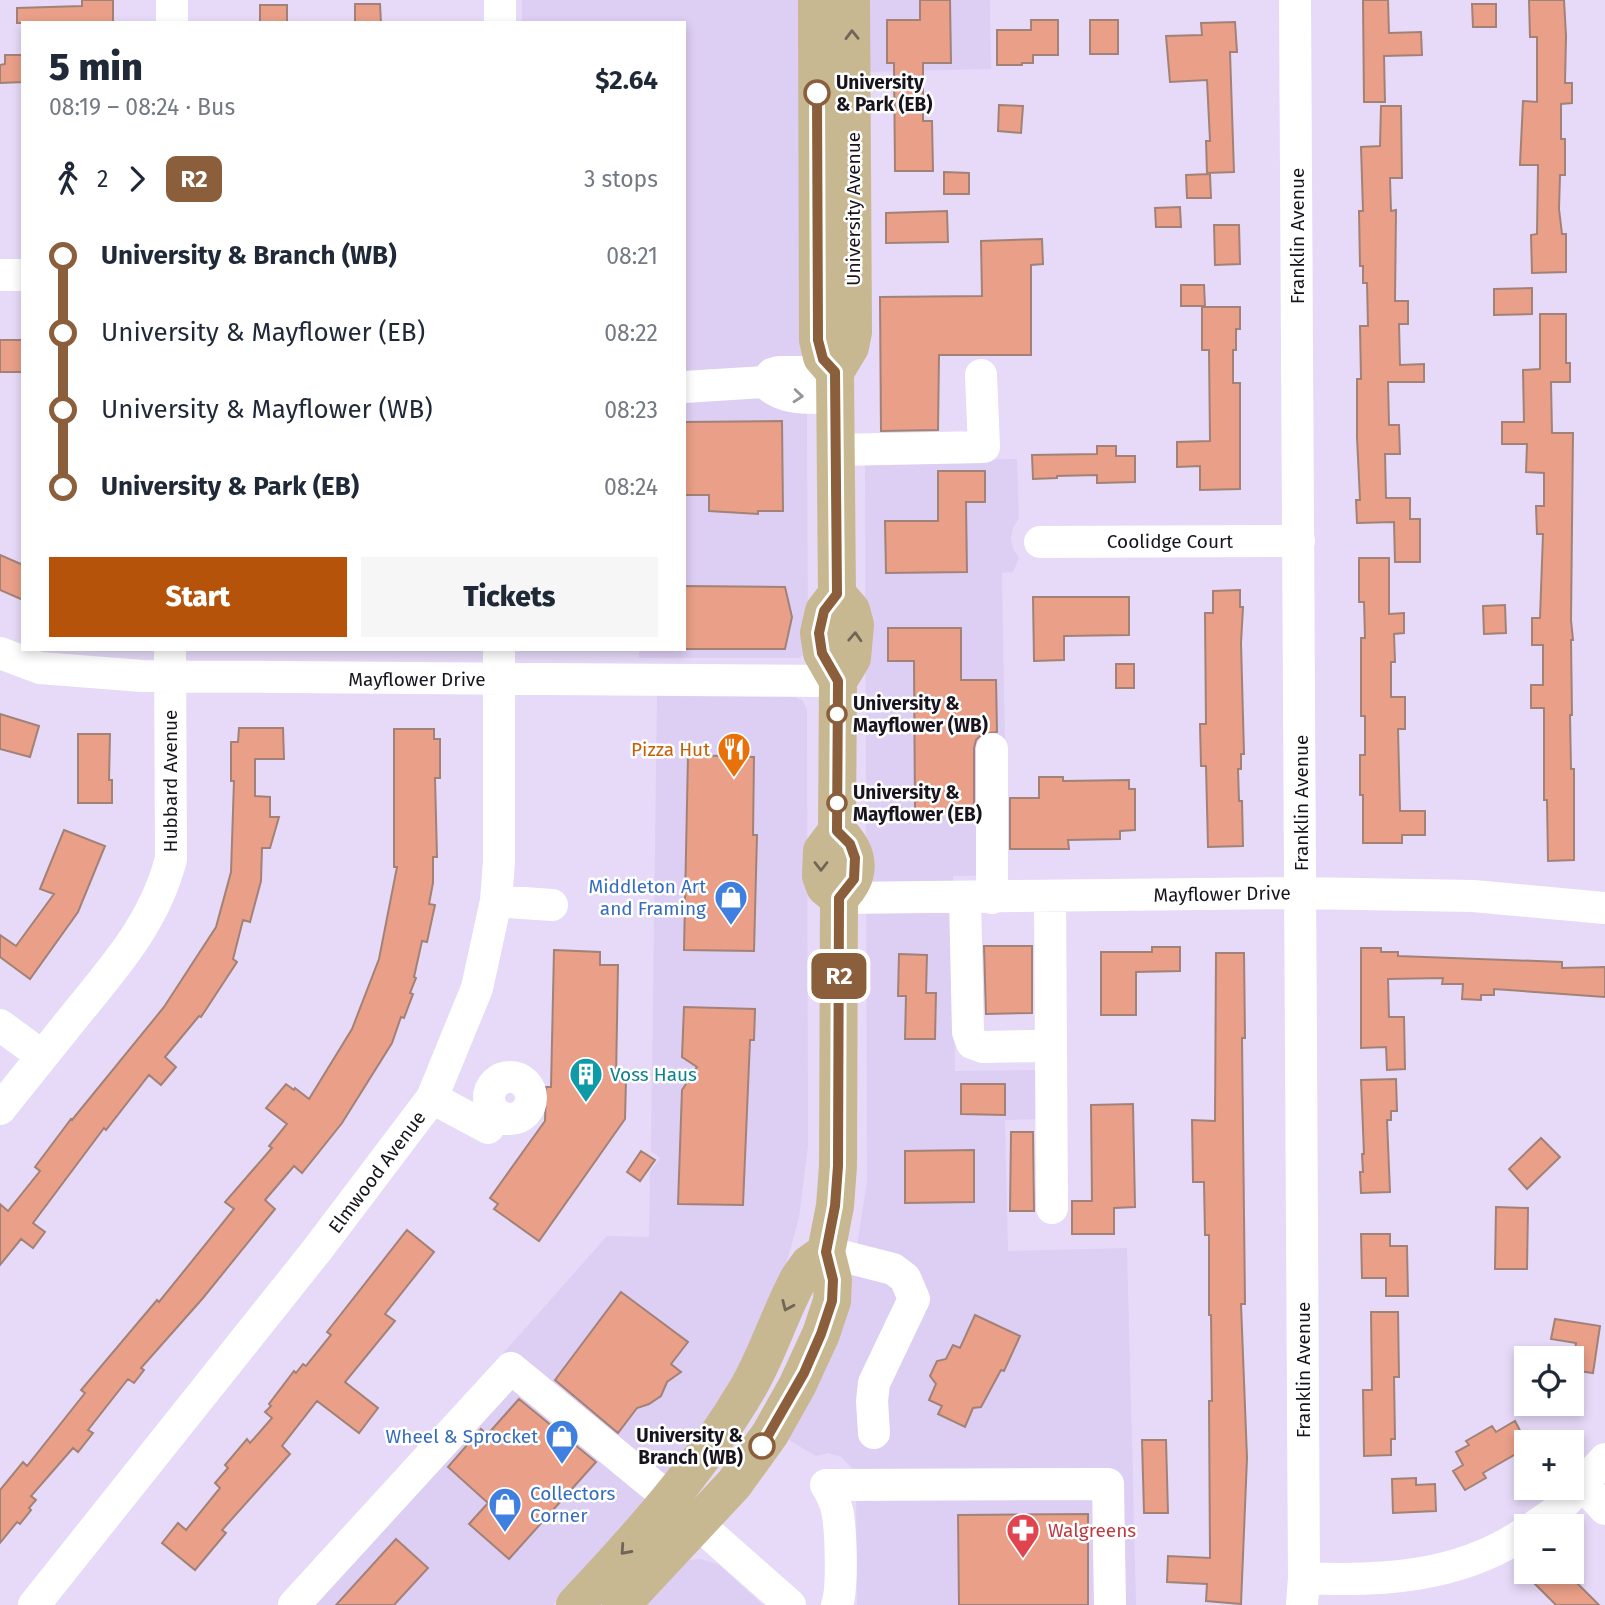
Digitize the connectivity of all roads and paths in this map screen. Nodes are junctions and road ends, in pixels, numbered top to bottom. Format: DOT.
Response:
graph roads {
  1 [pos="172,0"];
  2 [pos="500,0"];
  3 [pos="817,0"];
  4 [pos="851,0"];
  5 [pos="1296,0"];
  6 [pos="172,21"];
  7 [pos="500,21"];
  8 [pos="0,275"];
  9 [pos="21,275"];
  10 [pos="981,376"];
  11 [pos="835,385"];
  12 [pos="686,387"];
  13 [pos="836,450"];
  14 [pos="1299,541"];
  15 [pos="1040,542"];
  16 [pos="0,653"];
  17 [pos="169,663"];
  18 [pos="499,664"];
  19 [pos="838,681"];
  20 [pos="992,749"];
  21 [pos="1301,893"];
  22 [pos="1050,896"];
  23 [pos="839,898"];
  24 [pos="979,898"];
  25 [pos="496,901"];
  26 [pos="552,905"];
  27 [pos="1605,908"];
  28 [pos="0,1025"];
  29 [pos="1035,1046"];
  30 [pos="43,1055"];
  31 [pos="432,1098"];
  32 [pos="0,1109"];
  33 [pos="497,1115"];
  34 [pos="1052,1208"];
  35 [pos="826,1252"];
  36 [pos="874,1433"];
  37 [pos="1605,1459"];
  38 [pos="1584,1482"];
  39 [pos="1584,1486"];
  40 [pos="670,1499"];
  41 [pos="1567,1500"];
  42 [pos="1605,1509"];
  43 [pos="1553,1514"];
  44 [pos="698,1523"];
  45 [pos="1514,1538"];
  46 [pos="1303,1592"];
  47 [pos="787,1604"];
  48 [pos="34,1605"];
  49 [pos="294,1605"];
  50 [pos="575,1605"];
  51 [pos="621,1605"];
  52 [pos="837,1605"];
  53 [pos="1110,1605"];
  1 -- 6 [label="street"];
  2 -- 7 [label="street"];
  3 -- 11 [label="main road, University Avenue"];
  11 -- 4 [label="main road, University Avenue, one-way"];
  5 -- 14 [label="street, Franklin Avenue"];
  8 -- 9 [label="street"];
  10 -- 13 [label="street"];
  11 -- 12 [label="street"];
  11 -- 13 [label="main road, University Avenue"];
  13 -- 19 [label="main road, University Avenue"];
  14 -- 15 [label="street, Coolidge Court"];
  14 -- 21 [label="street, Franklin Avenue"];
  16 -- 17 [label="street, Mayflower Drive"];
  17 -- 18 [label="street, Mayflower Drive"];
  17 -- 30 [label="street, Hubbard Avenue"];
  18 -- 19 [label="street, Mayflower Drive"];
  18 -- 25 [label="street, Elmwood Avenue"];
  19 -- 23 [label="main road, University Avenue"];
  20 -- 24 [label="street"];
  21 -- 22 [label="street, Mayflower Drive"];
  21 -- 27 [label="street, Mayflower Drive"];
  21 -- 46 [label="street, Franklin Avenue"];
  22 -- 24 [label="street, Mayflower Drive"];
  22 -- 34 [label="street"];
  23 -- 24 [label="street, Mayflower Drive"];
  23 -- 35 [label="main road"];
  24 -- 29 [label="street"];
  25 -- 26 [label="street"];
  25 -- 31 [label="street, Elmwood Avenue"];
  28 -- 30 [label="street"];
  30 -- 32 [label="street, Hubbard Avenue"];
  31 -- 33 [label="street"];
  31 -- 48 [label="street, Elmwood Avenue"];
  35 -- 36 [label="street"];
  35 -- 40 [label="main road, one-way"];
  35 -- 44 [label="main road"];
  37 -- 38 [label="street"];
  39 -- 42 [label="street"];
  40 -- 44 [label="street"];
  40 -- 49 [label="street"];
  40 -- 50 [label="main road, one-way"];
  41 -- 43 [label="street"];
  44 -- 47 [label="street"];
  44 -- 51 [label="main road"];
  45 -- 46 [label="street"];
  52 -- 53 [label="street"];
}
